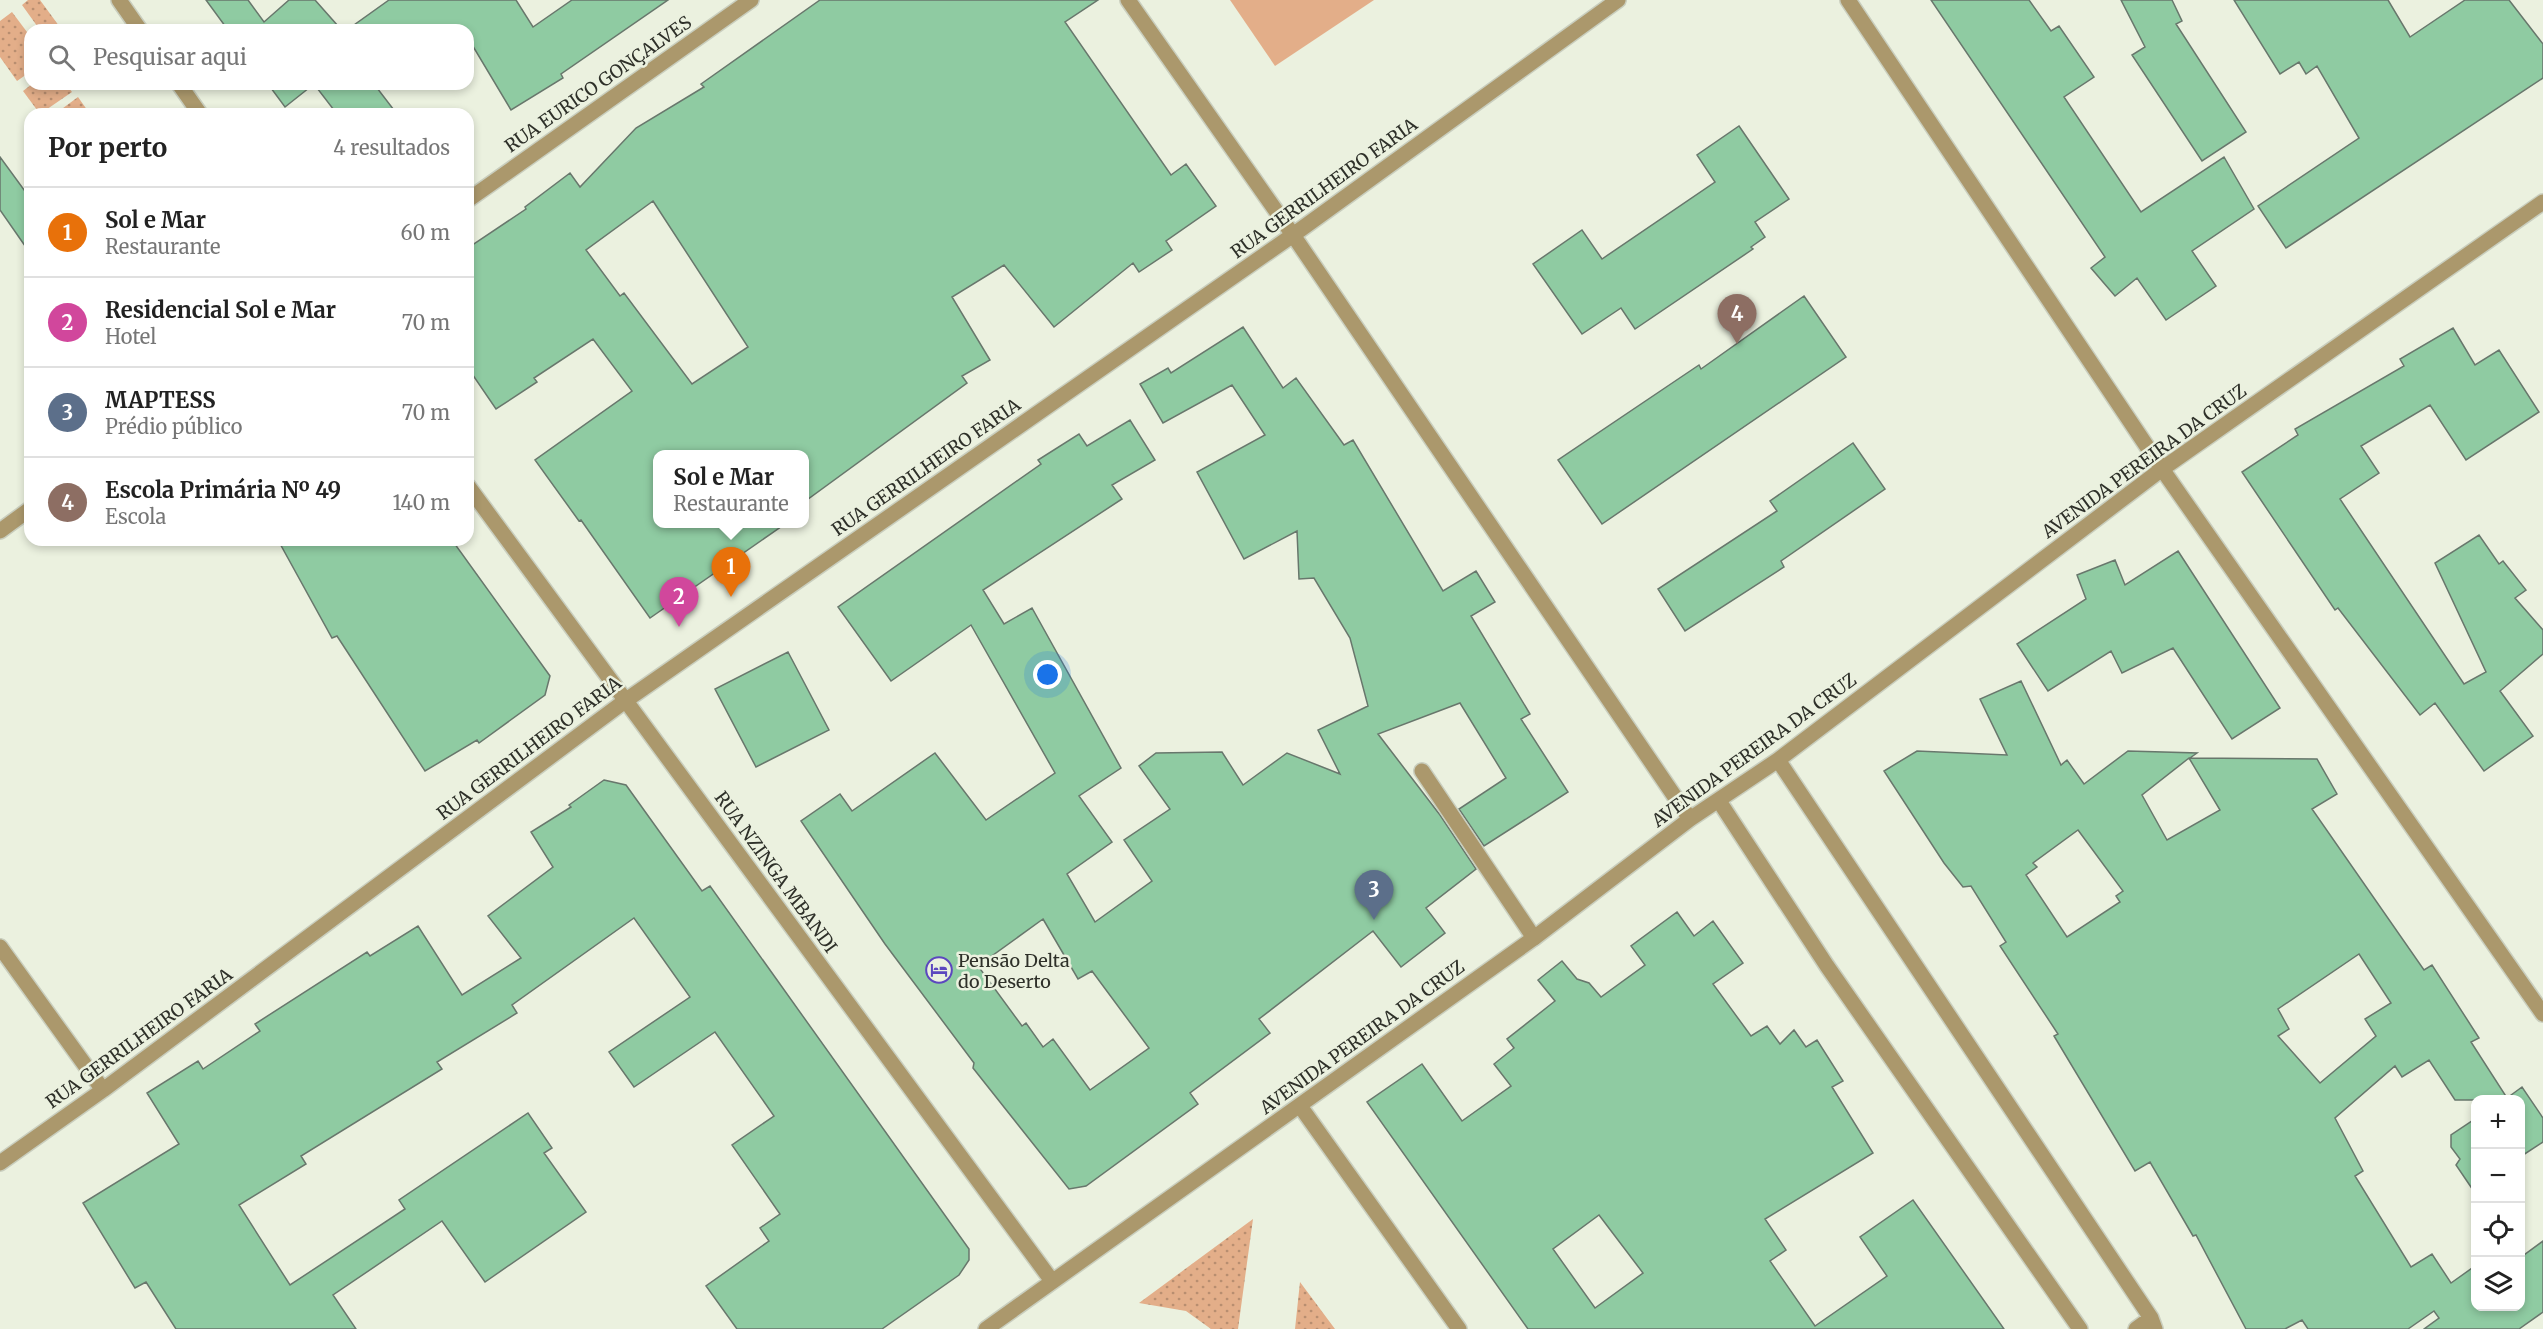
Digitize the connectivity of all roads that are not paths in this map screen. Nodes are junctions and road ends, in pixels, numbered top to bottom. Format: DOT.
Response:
graph roads {
  1 [pos="119,0"];
  2 [pos="752,0"];
  3 [pos="1128,0"];
  4 [pos="1618,0"];
  5 [pos="1848,0"];
  6 [pos="136,24"];
  7 [pos="182,90"];
  8 [pos="196,108"];
  9 [pos="474,196"];
  10 [pos="2543,202"];
  11 [pos="1293,235"];
  12 [pos="2162,469"];
  13 [pos="474,494"];
  14 [pos="24,513"];
  15 [pos="0,531"];
  16 [pos="625,700"];
  17 [pos="1778,760"];
  18 [pos="1422,771"];
  19 [pos="1719,801"];
  20 [pos="1690,819"];
  21 [pos="1534,938"];
  22 [pos="0,947"];
  23 [pos="2543,1014"];
  24 [pos="103,1090"];
  25 [pos="1300,1106"];
  26 [pos="0,1163"];
  27 [pos="1052,1281"];
  28 [pos="2153,1324"];
  29 [pos="986,1329"];
  30 [pos="1459,1329"];
  31 [pos="2080,1329"];
  32 [pos="2136,1329"];
  1 -- 6 [label="street"];
  2 -- 9 [label="street, RUA EURICO GONÇALVES"];
  3 -- 11 [label="street"];
  4 -- 11 [label="street, RUA GERRILHEIRO FARIA"];
  5 -- 12 [label="street"];
  7 -- 8 [label="street"];
  10 -- 12 [label="street, AVENIDA PEREIRA DA CRUZ"];
  11 -- 16 [label="street, RUA GERRILHEIRO FARIA"];
  11 -- 20 [label="street"];
  12 -- 17 [label="street, AVENIDA PEREIRA DA CRUZ"];
  12 -- 23 [label="street"];
  13 -- 16 [label="street, RUA NZINGA MBANDI"];
  14 -- 15 [label="street"];
  16 -- 24 [label="street, RUA GERRILHEIRO FARIA"];
  16 -- 27 [label="street, RUA NZINGA MBANDI"];
  17 -- 19 [label="street, AVENIDA PEREIRA DA CRUZ"];
  17 -- 28 [label="street"];
  18 -- 21 [label="street"];
  19 -- 20 [label="street, AVENIDA PEREIRA DA CRUZ"];
  19 -- 31 [label="street"];
  20 -- 21 [label="street, AVENIDA PEREIRA DA CRUZ"];
  21 -- 25 [label="street, AVENIDA PEREIRA DA CRUZ"];
  22 -- 24 [label="street"];
  24 -- 26 [label="street, RUA GERRILHEIRO FARIA"];
  25 -- 27 [label="street, AVENIDA PEREIRA DA CRUZ"];
  25 -- 30 [label="street"];
  27 -- 29 [label="street, AVENIDA PEREIRA DA CRUZ"];
  28 -- 32 [label="street"];
}
